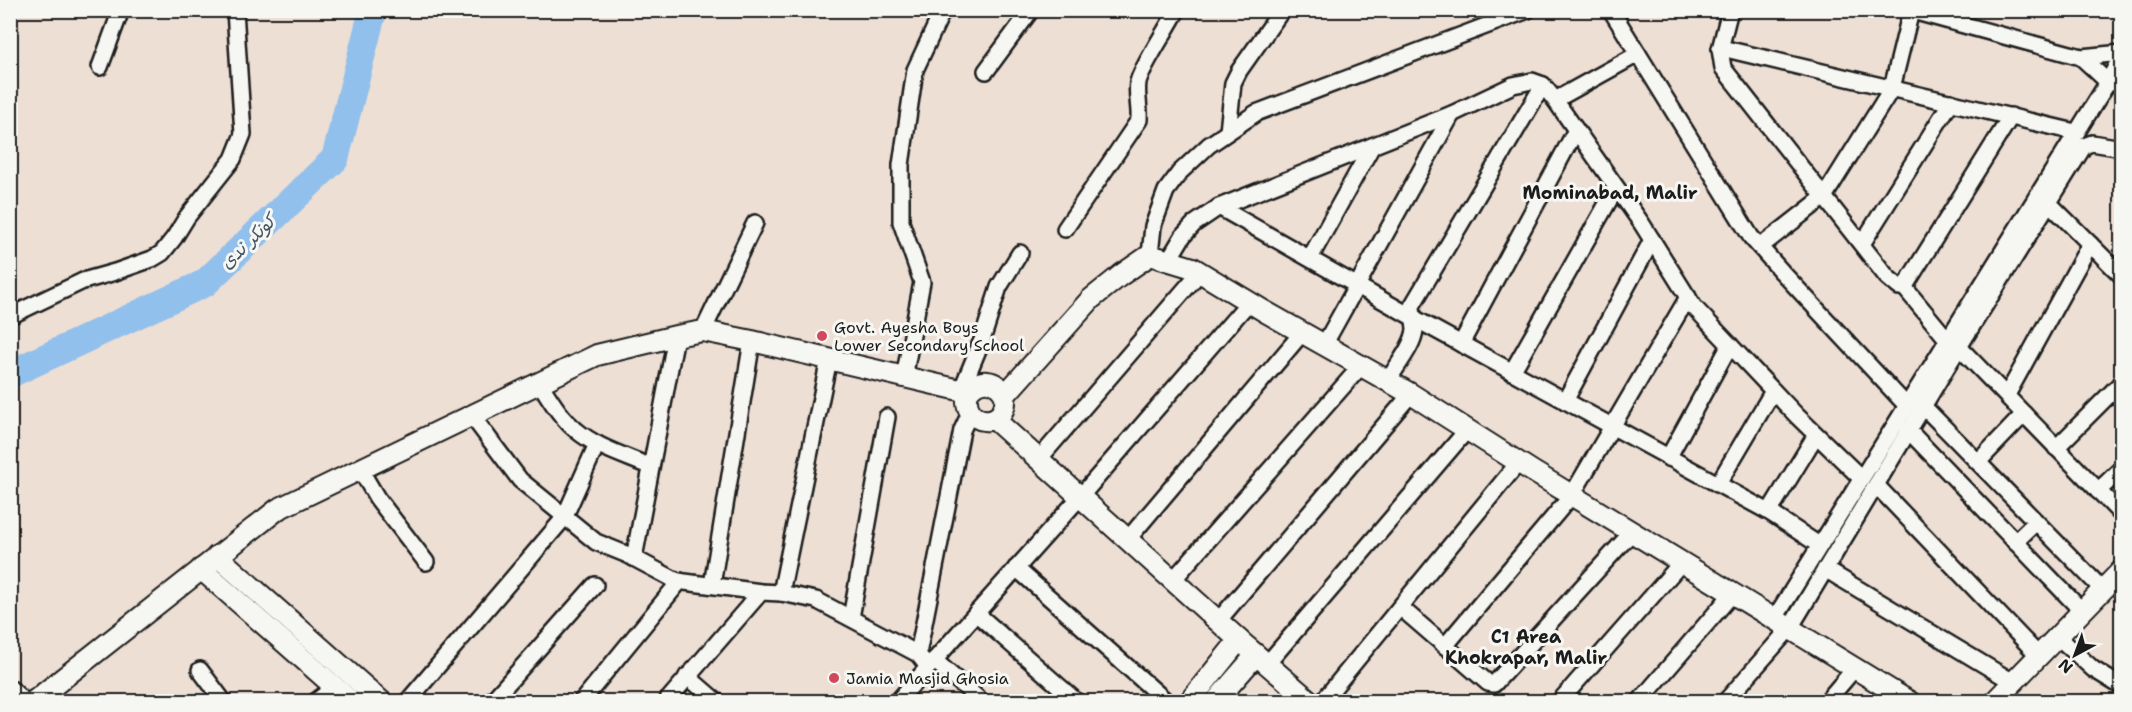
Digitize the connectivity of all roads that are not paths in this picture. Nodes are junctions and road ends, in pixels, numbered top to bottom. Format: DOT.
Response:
graph roads {
  1 [pos="121,10"];
  2 [pos="235,10"];
  3 [pos="943,10"];
  4 [pos="1031,10"];
  5 [pos="1177,10"];
  6 [pos="1282,10"];
  7 [pos="1528,10"];
  8 [pos="1611,10"];
  9 [pos="1730,10"];
  10 [pos="1910,11"];
  11 [pos="1720,49"];
  12 [pos="1638,54"];
  13 [pos="2121,54"];
  14 [pos="2080,57"];
  15 [pos="100,67"];
  16 [pos="986,71"];
  17 [pos="2115,83"];
  18 [pos="1543,85"];
  19 [pos="1892,88"];
  20 [pos="1555,100"];
  21 [pos="1951,102"];
  22 [pos="1452,114"];
  23 [pos="2012,116"];
  24 [pos="1576,130"];
  25 [pos="1228,132"];
  26 [pos="2075,132"];
  27 [pos="1372,146"];
  28 [pos="2121,148"];
  29 [pos="1616,188"];
  30 [pos="1824,197"];
  31 [pos="2048,202"];
  32 [pos="1219,207"];
  33 [pos="755,223"];
  34 [pos="1065,229"];
  35 [pos="1652,240"];
  36 [pos="1862,244"];
  37 [pos="2090,244"];
  38 [pos="1760,247"];
  39 [pos="1020,253"];
  40 [pos="1159,258"];
  41 [pos="1310,258"];
  42 [pos="1200,272"];
  43 [pos="2121,276"];
  44 [pos="1357,285"];
  45 [pos="1904,287"];
  46 [pos="1688,297"];
  47 [pos="1249,302"];
  48 [pos="10,316"];
  49 [pos="1412,317"];
  50 [pos="703,332"];
  51 [pos="1302,333"];
  52 [pos="676,336"];
  53 [pos="752,341"];
  54 [pos="1953,343"];
  55 [pos="1461,344"];
  56 [pos="1324,345"];
  57 [pos="1730,345"];
  58 [pos="829,359"];
  59 [pos="1361,366"];
  60 [pos="1512,372"];
  61 [pos="904,378"];
  62 [pos="1388,381"];
  63 [pos="539,382"];
  64 [pos="2121,382"];
  65 [pos="1773,391"];
  66 [pos="965,392"];
  67 [pos="1005,394"];
  68 [pos="1411,394"];
  69 [pos="2007,395"];
  70 [pos="1565,401"];
  71 [pos="1906,405"];
  72 [pos="1923,406"];
  73 [pos="970,413"];
  74 [pos="2024,414"];
  75 [pos="472,416"];
  76 [pos="887,417"];
  77 [pos="994,419"];
  78 [pos="1612,427"];
  79 [pos="1467,430"];
  80 [pos="1908,430"];
  81 [pos="1816,435"];
  82 [pos="597,444"];
  83 [pos="2056,448"];
  84 [pos="1668,458"];
  85 [pos="1039,459"];
  86 [pos="1519,462"];
  87 [pos="1978,462"];
  88 [pos="651,467"];
  89 [pos="2121,468"];
  90 [pos="360,469"];
  91 [pos="1990,474"];
  92 [pos="1861,478"];
  93 [pos="1718,484"];
  94 [pos="1876,485"];
  95 [pos="2098,491"];
  96 [pos="1970,494"];
  97 [pos="1572,495"];
  98 [pos="1080,497"];
  99 [pos="1769,512"];
  100 [pos="2121,515"];
  101 [pos="564,518"];
  102 [pos="2036,522"];
  103 [pos="1632,532"];
  104 [pos="1128,539"];
  105 [pos="2015,542"];
  106 [pos="1819,545"];
  107 [pos="216,556"];
  108 [pos="634,558"];
  109 [pos="426,562"];
  110 [pos="1682,562"];
  111 [pos="1016,568"];
  112 [pos="201,569"];
  113 [pos="1825,569"];
  114 [pos="2121,570"];
  115 [pos="1173,580"];
  116 [pos="680,581"];
  117 [pos="595,585"];
  118 [pos="712,585"];
  119 [pos="2103,589"];
  120 [pos="761,592"];
  121 [pos="781,593"];
  122 [pos="1733,593"];
  123 [pos="1400,607"];
  124 [pos="2082,610"];
  125 [pos="976,613"];
  126 [pos="851,618"];
  127 [pos="1218,621"];
  128 [pos="1782,623"];
  129 [pos="2057,636"];
  130 [pos="1239,640"];
  131 [pos="1444,646"];
  132 [pos="918,654"];
  133 [pos="2038,655"];
  134 [pos="1262,660"];
  135 [pos="931,664"];
  136 [pos="1855,668"];
  137 [pos="200,670"];
  138 [pos="687,676"];
  139 [pos="2013,682"];
  140 [pos="335,687"];
  141 [pos="2121,687"];
  142 [pos="10,688"];
  143 [pos="25,702"];
  144 [pos="33,702"];
  145 [pos="224,702"];
  146 [pos="315,702"];
  147 [pos="352,702"];
  148 [pos="382,702"];
  149 [pos="407,702"];
  150 [pos="491,702"];
  151 [pos="581,702"];
  152 [pos="666,702"];
  153 [pos="717,702"];
  154 [pos="897,702"];
  155 [pos="981,702"];
  156 [pos="1077,702"];
  157 [pos="1167,702"];
  158 [pos="1189,702"];
  159 [pos="1215,702"];
  160 [pos="1311,702"];
  161 [pos="1322,702"];
  162 [pos="1559,702"];
  163 [pos="1639,702"];
  164 [pos="1725,702"];
  165 [pos="1826,702"];
  166 [pos="1910,702"];
  167 [pos="1994,702"];
  1 -- 15 [label="street"];
  2 -- 48 [label="street"];
  3 -- 61 [label="street"];
  4 -- 16 [label="street"];
  5 -- 34 [label="street"];
  6 -- 25 [label="street"];
  7 -- 25 [label="street"];
  8 -- 12 [label="street"];
  9 -- 11 [label="street"];
  10 -- 14 [label="street"];
  10 -- 19 [label="street"];
  11 -- 19 [label="street"];
  11 -- 30 [label="street"];
  12 -- 20 [label="street"];
  12 -- 38 [label="street"];
  13 -- 14 [label="street"];
  13 -- 17 [label="street"];
  14 -- 17 [label="street"];
  17 -- 26 [label="street"];
  18 -- 20 [label="street"];
  18 -- 22 [label="street"];
  18 -- 49 [label="street"];
  19 -- 21 [label="street"];
  19 -- 30 [label="street"];
  20 -- 24 [label="street"];
  21 -- 23 [label="street"];
  21 -- 36 [label="street"];
  22 -- 27 [label="street"];
  22 -- 44 [label="street"];
  23 -- 26 [label="street"];
  23 -- 45 [label="street"];
  24 -- 29 [label="street"];
  24 -- 55 [label="street"];
  25 -- 40 [label="street"];
  26 -- 54 [label="street"];
  27 -- 32 [label="street"];
  27 -- 41 [label="street"];
  28 -- 31 [label="street"];
  29 -- 35 [label="street"];
  29 -- 60 [label="street"];
  30 -- 36 [label="street"];
  30 -- 38 [label="street"];
  31 -- 37 [label="street"];
  31 -- 54 [label="street"];
  32 -- 40 [label="street"];
  32 -- 41 [label="street"];
  33 -- 50 [label="street"];
  35 -- 46 [label="street"];
  35 -- 70 [label="street"];
  36 -- 45 [label="street"];
  37 -- 43 [label="street"];
  37 -- 69 [label="street"];
  38 -- 71 [label="street"];
  39 -- 66 [label="street"];
  40 -- 42 [label="street"];
  40 -- 67 [label="street"];
  41 -- 44 [label="street"];
  42 -- 47 [label="street"];
  42 -- 85 [label="street"];
  44 -- 49 [label="street"];
  44 -- 56 [label="street"];
  45 -- 54 [label="street"];
  46 -- 57 [label="street"];
  46 -- 78 [label="street"];
  47 -- 51 [label="street"];
  47 -- 98 [label="street"];
  49 -- 55 [label="street"];
  49 -- 62 [label="street"];
  50 -- 52 [label="street"];
  50 -- 53 [label="street"];
  51 -- 56 [label="street"];
  51 -- 104 [label="street"];
  52 -- 63 [label="street"];
  52 -- 88 [label="street"];
  53 -- 58 [label="street"];
  53 -- 118 [label="street"];
  54 -- 69 [label="street"];
  54 -- 71 [label="street"];
  54 -- 72 [label="street"];
  55 -- 60 [label="street"];
  56 -- 59 [label="street"];
  57 -- 65 [label="street"];
  57 -- 84 [label="street"];
  58 -- 61 [label="street"];
  58 -- 121 [label="street"];
  59 -- 62 [label="street"];
  59 -- 115 [label="street"];
  60 -- 70 [label="street"];
  61 -- 66 [label="street"];
  62 -- 68 [label="street"];
  63 -- 75 [label="street"];
  63 -- 82 [label="street"];
  64 -- 83 [label="street"];
  65 -- 81 [label="street"];
  65 -- 93 [label="street"];
  66 -- 67 [label="street"];
  66 -- 73 [label="street"];
  67 -- 77 [label="street"];
  68 -- 79 [label="street"];
  68 -- 127 [label="street"];
  69 -- 74 [label="street"];
  70 -- 78 [label="street"];
  71 -- 92 [label="street"];
  72 -- 80 [label="street"];
  72 -- 87 [label="street"];
  73 -- 77 [label="street"];
  73 -- 132 [label="street"];
  74 -- 83 [label="street"];
  74 -- 87 [label="street"];
  75 -- 90 [label="street"];
  75 -- 101 [label="street"];
  76 -- 126 [label="street"];
  77 -- 85 [label="street"];
  78 -- 84 [label="street"];
  78 -- 97 [label="street"];
  79 -- 86 [label="street"];
  79 -- 134 [label="street"];
  80 -- 94 [label="street"];
  80 -- 96 [label="street"];
  81 -- 92 [label="street"];
  81 -- 99 [label="street"];
  82 -- 88 [label="street"];
  82 -- 101 [label="street"];
  83 -- 95 [label="street"];
  84 -- 93 [label="street"];
  85 -- 98 [label="street"];
  86 -- 97 [label="street"];
  86 -- 123 [label="street"];
  87 -- 91 [label="street"];
  88 -- 108 [label="street"];
  89 -- 95 [label="street"];
  90 -- 107 [label="street"];
  90 -- 109 [label="street"];
  91 -- 96 [label="street"];
  91 -- 102 [label="street"];
  92 -- 106 [label="street"];
  93 -- 99 [label="street"];
  94 -- 113 [label="street"];
  94 -- 133 [label="street"];
  95 -- 100 [label="street"];
  96 -- 105 [label="street"];
  97 -- 103 [label="street"];
  97 -- 131 [label="street"];
  98 -- 104 [label="street"];
  98 -- 111 [label="street"];
  99 -- 106 [label="street"];
  101 -- 108 [label="street"];
  101 -- 149 [label="street"];
  102 -- 105 [label="street"];
  102 -- 119 [label="street"];
  103 -- 110 [label="street"];
  103 -- 131 [label="street"];
  104 -- 115 [label="street"];
  105 -- 124 [label="street"];
  106 -- 128 [label="street"];
  107 -- 112 [label="street"];
  107 -- 148 [label="street"];
  108 -- 116 [label="street"];
  110 -- 122 [label="street"];
  110 -- 162 [label="street"];
  111 -- 125 [label="street"];
  111 -- 157 [label="street"];
  112 -- 140 [label="street"];
  112 -- 144 [label="street"];
  113 -- 128 [label="street"];
  113 -- 139 [label="street"];
  114 -- 119 [label="street"];
  115 -- 127 [label="street"];
  116 -- 118 [label="street"];
  116 -- 151 [label="street"];
  117 -- 150 [label="street"];
  118 -- 120 [label="street"];
  119 -- 124 [label="street"];
  120 -- 121 [label="street"];
  120 -- 138 [label="street"];
  121 -- 126 [label="street"];
  122 -- 128 [label="street"];
  122 -- 163 [label="street"];
  123 -- 131 [label="street"];
  123 -- 161 [label="street"];
  124 -- 129 [label="street"];
  125 -- 135 [label="street"];
  125 -- 156 [label="street"];
  126 -- 132 [label="street"];
  127 -- 130 [label="street"];
  128 -- 136 [label="street"];
  128 -- 164 [label="street"];
  129 -- 133 [label="street"];
  129 -- 141 [label="street"];
  130 -- 134 [label="street"];
  130 -- 158 [label="street"];
  132 -- 135 [label="street"];
  133 -- 139 [label="street"];
  134 -- 159 [label="street"];
  134 -- 160 [label="street"];
  135 -- 154 [label="street"];
  135 -- 155 [label="street"];
  136 -- 165 [label="street"];
  136 -- 166 [label="street"];
  137 -- 145 [label="street"];
  138 -- 152 [label="street"];
  138 -- 153 [label="street"];
  139 -- 167 [label="street"];
  140 -- 146 [label="street"];
  140 -- 147 [label="street"];
  142 -- 143 [label="street"];
}
